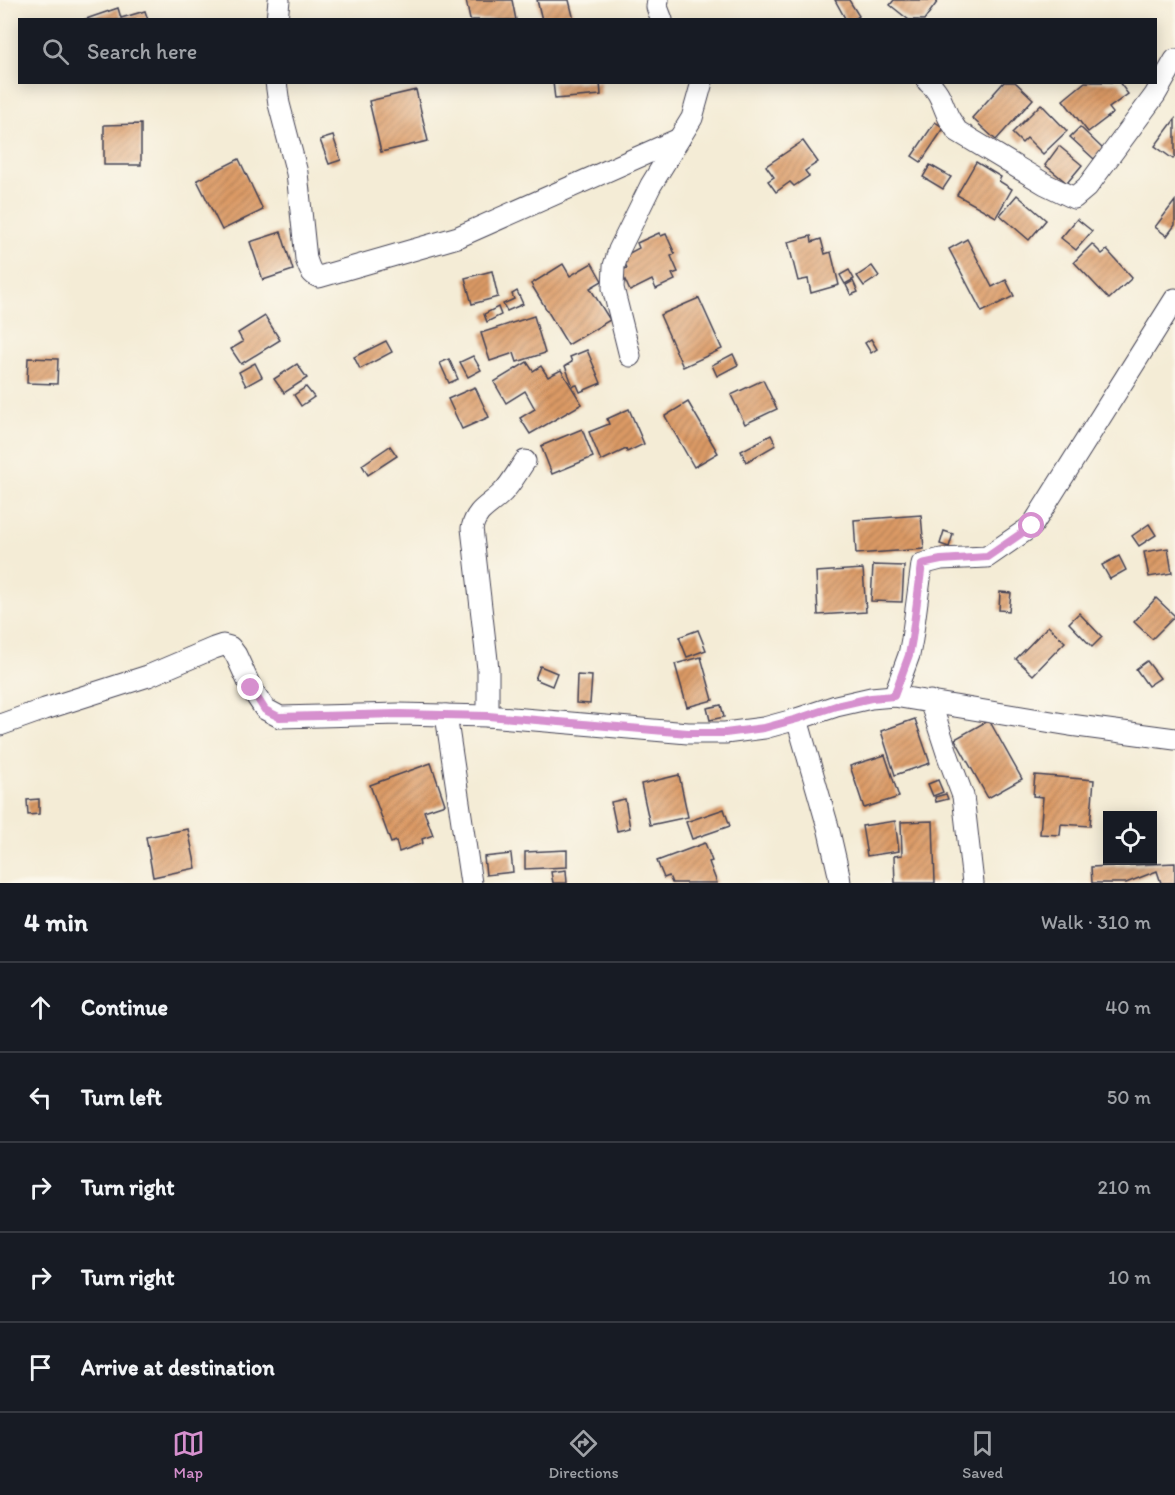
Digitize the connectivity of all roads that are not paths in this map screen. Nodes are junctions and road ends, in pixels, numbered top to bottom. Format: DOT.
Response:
graph roads {
  1 [pos="279,0"];
  2 [pos="658,0"];
  3 [pos="277,18"];
  4 [pos="661,18"];
  5 [pos="1175,60"];
  6 [pos="276,84"];
  7 [pos="701,84"];
  8 [pos="930,84"];
  9 [pos="679,139"];
  10 [pos="1175,299"];
  11 [pos="630,357"];
  12 [pos="525,461"];
  13 [pos="894,696"];
  14 [pos="930,701"];
  15 [pos="446,715"];
  16 [pos="488,716"];
  17 [pos="797,719"];
  18 [pos="0,725"];
  19 [pos="1175,739"];
  20 [pos="471,883"];
  21 [pos="840,883"];
  22 [pos="973,883"];
  1 -- 3 [label="street"];
  2 -- 4 [label="street"];
  5 -- 8 [label="street"];
  6 -- 9 [label="street"];
  7 -- 9 [label="street"];
  9 -- 11 [label="street"];
  10 -- 13 [label="street"];
  12 -- 16 [label="street"];
  13 -- 14 [label="street"];
  13 -- 17 [label="street"];
  14 -- 19 [label="street"];
  14 -- 22 [label="street"];
  15 -- 16 [label="street"];
  15 -- 18 [label="street"];
  15 -- 20 [label="street"];
  16 -- 17 [label="street"];
  17 -- 21 [label="street"];
}
